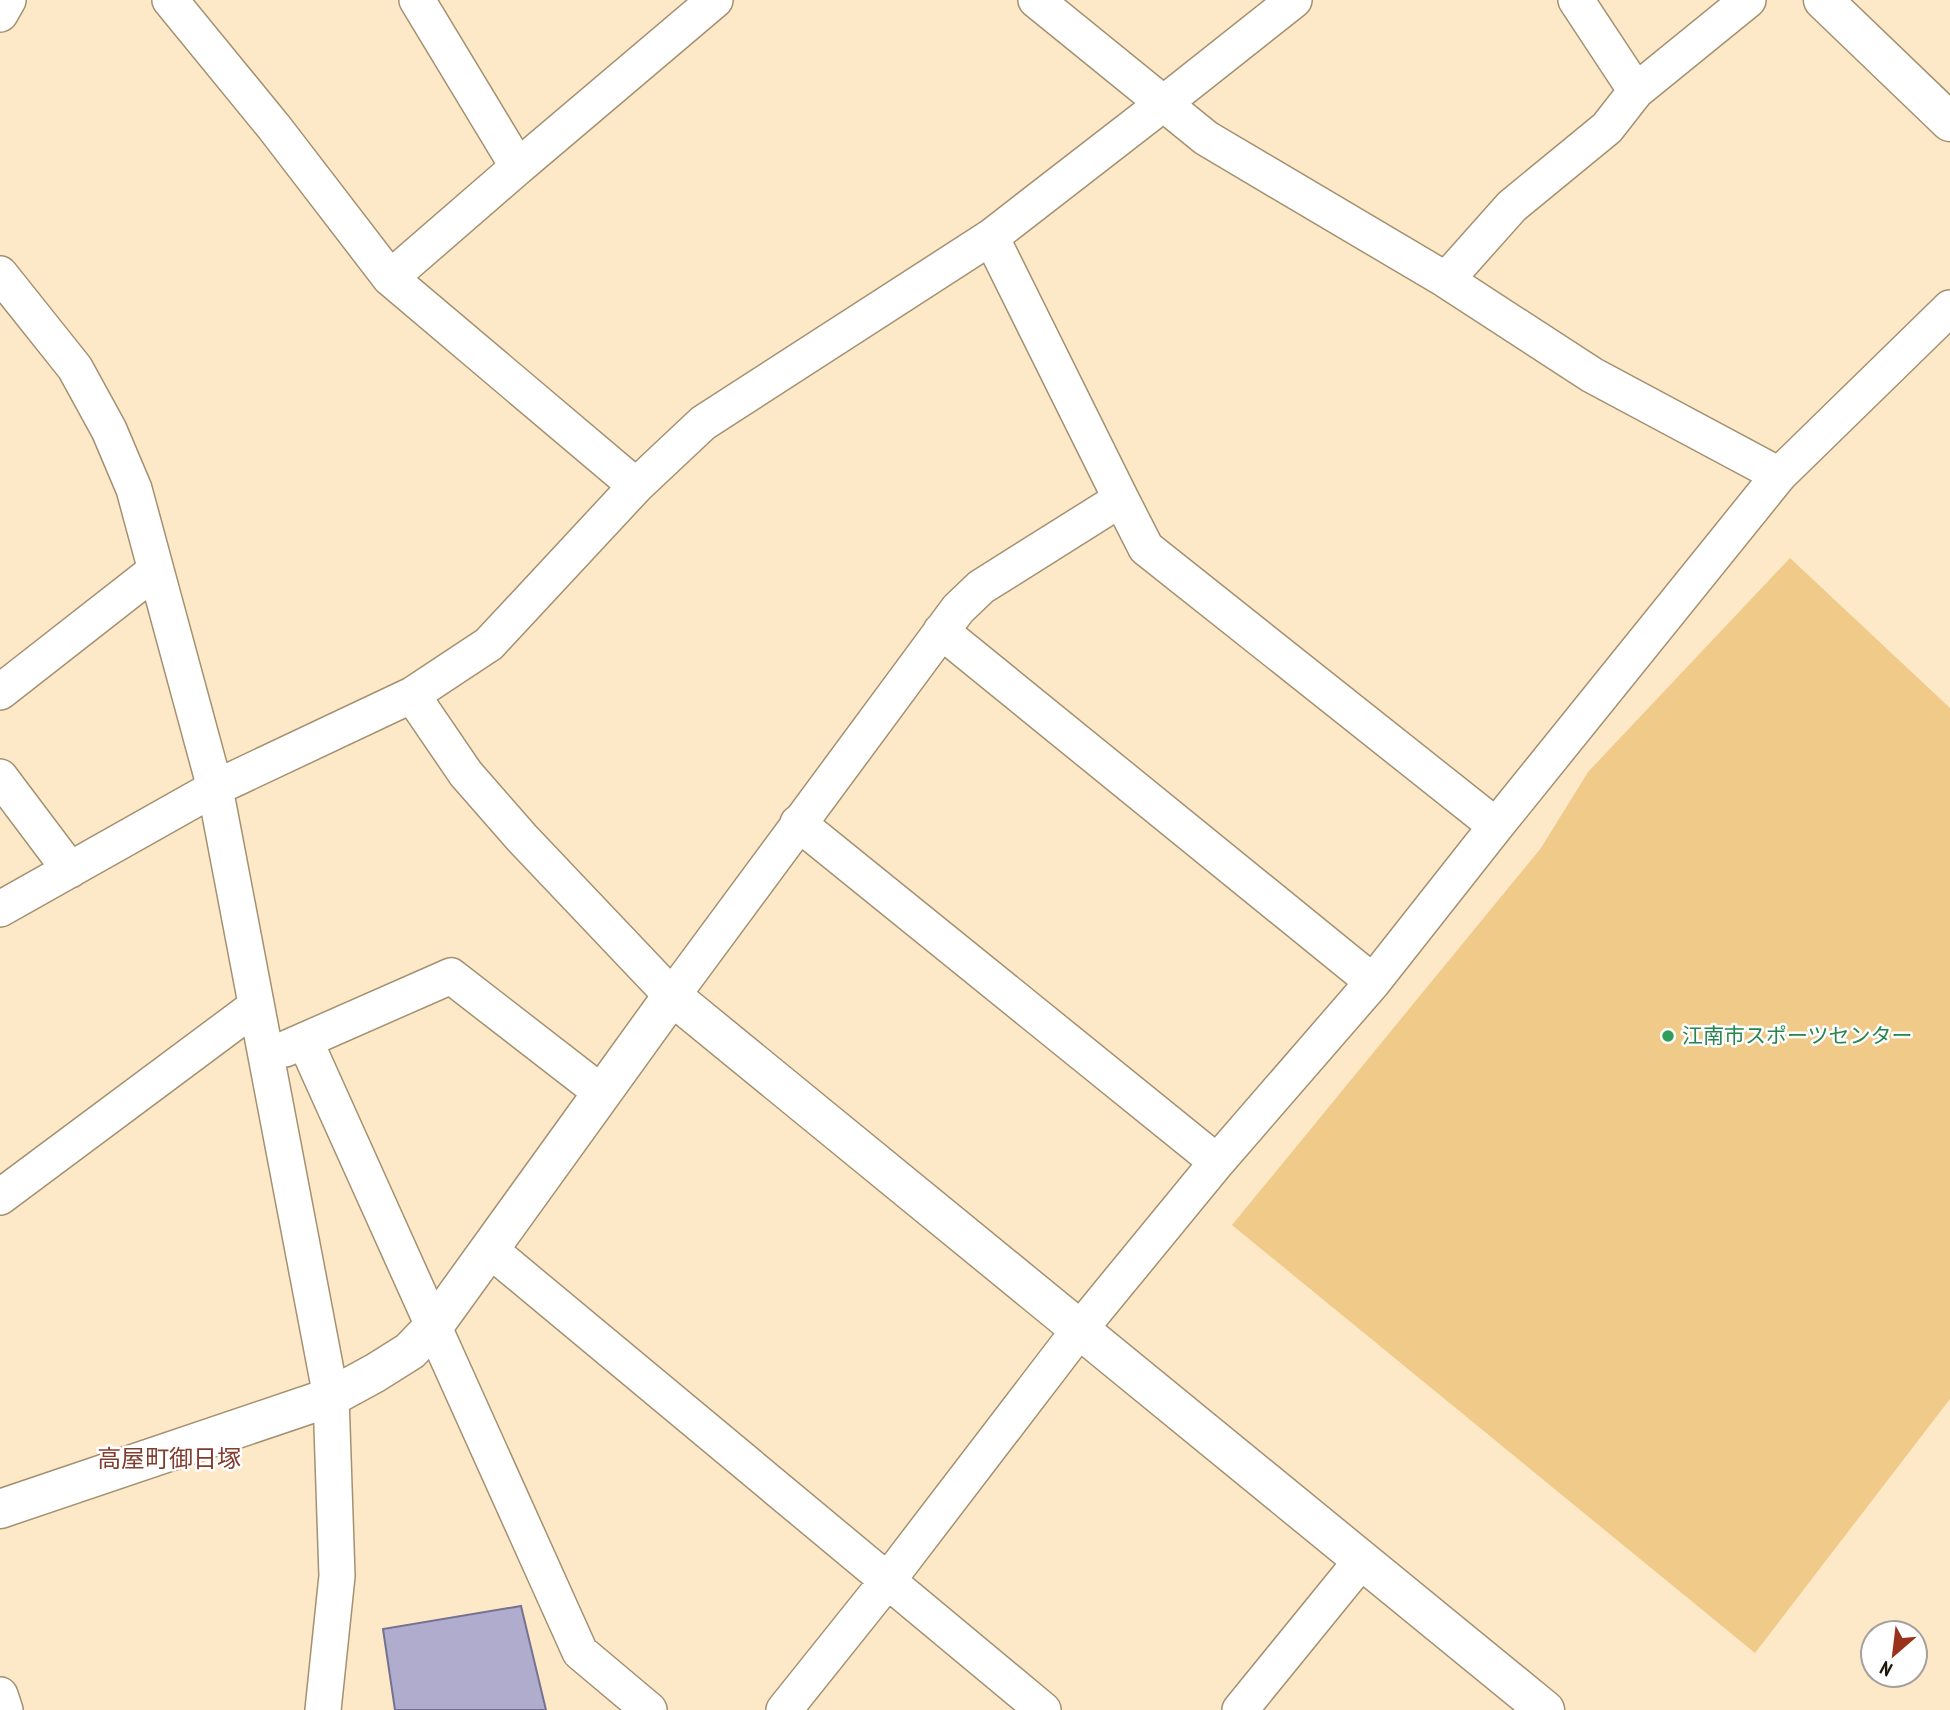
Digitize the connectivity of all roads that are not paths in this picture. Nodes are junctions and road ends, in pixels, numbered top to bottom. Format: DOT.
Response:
graph roads {
  1 [pos="8,0"];
  2 [pos="170,0"];
  3 [pos="417,0"];
  4 [pos="715,0"];
  5 [pos="1037,0"];
  6 [pos="1294,0"];
  7 [pos="1576,0"];
  8 [pos="1748,0"];
  9 [pos="1823,0"];
  10 [pos="0,14"];
  11 [pos="1636,92"];
  12 [pos="1164,103"];
  13 [pos="1950,122"];
  14 [pos="518,167"];
  15 [pos="991,237"];
  16 [pos="0,274"];
  17 [pos="390,278"];
  18 [pos="1446,280"];
  19 [pos="1950,307"];
  20 [pos="1779,475"];
  21 [pos="636,486"];
  22 [pos="1121,499"];
  23 [pos="156,570"];
  24 [pos="942,631"];
  25 [pos="0,692"];
  26 [pos="412,695"];
  27 [pos="0,777"];
  28 [pos="215,788"];
  29 [pos="799,823"];
  30 [pos="1496,826"];
  31 [pos="70,870"];
  32 [pos="0,909"];
  33 [pos="1373,982"];
  34 [pos="673,996"];
  35 [pos="255,1007"];
  36 [pos="305,1041"];
  37 [pos="266,1058"];
  38 [pos="602,1093"];
  39 [pos="1217,1162"];
  40 [pos="0,1197"];
  41 [pos="489,1249"];
  42 [pos="434,1326"];
  43 [pos="1080,1329"];
  44 [pos="331,1397"];
  45 [pos="0,1509"];
  46 [pos="1362,1560"];
  47 [pos="888,1580"];
  48 [pos="0,1695"];
  49 [pos="5,1710"];
  50 [pos="323,1710"];
  51 [pos="649,1710"];
  52 [pos="784,1710"];
  53 [pos="1043,1710"];
  54 [pos="1240,1710"];
  55 [pos="1545,1710"];
  1 -- 10 [label="street"];
  2 -- 17 [label="street"];
  3 -- 14 [label="street"];
  4 -- 14 [label="street"];
  5 -- 12 [label="street"];
  6 -- 12 [label="street"];
  7 -- 11 [label="street"];
  8 -- 11 [label="street"];
  9 -- 13 [label="street"];
  11 -- 18 [label="street"];
  12 -- 15 [label="street"];
  12 -- 18 [label="street"];
  14 -- 17 [label="street"];
  15 -- 21 [label="street"];
  15 -- 22 [label="street"];
  16 -- 23 [label="street"];
  17 -- 21 [label="street"];
  18 -- 20 [label="street"];
  19 -- 20 [label="street"];
  20 -- 30 [label="street"];
  21 -- 26 [label="street"];
  22 -- 24 [label="street"];
  22 -- 30 [label="street"];
  23 -- 25 [label="street"];
  23 -- 28 [label="street"];
  24 -- 29 [label="street"];
  24 -- 33 [label="street"];
  26 -- 28 [label="street"];
  26 -- 34 [label="street"];
  27 -- 31 [label="street"];
  28 -- 31 [label="street"];
  28 -- 35 [label="street"];
  29 -- 34 [label="street"];
  29 -- 39 [label="street"];
  30 -- 33 [label="street"];
  31 -- 32 [label="street"];
  33 -- 39 [label="street"];
  34 -- 38 [label="street"];
  34 -- 43 [label="street"];
  35 -- 37 [label="street"];
  35 -- 40 [label="street"];
  36 -- 37 [label="street"];
  36 -- 38 [label="street"];
  36 -- 42 [label="street"];
  37 -- 44 [label="street"];
  38 -- 41 [label="street"];
  39 -- 43 [label="street"];
  41 -- 42 [label="street"];
  41 -- 47 [label="street"];
  42 -- 44 [label="street"];
  42 -- 51 [label="street"];
  43 -- 46 [label="street"];
  43 -- 47 [label="street"];
  44 -- 45 [label="street"];
  44 -- 50 [label="street"];
  46 -- 54 [label="street"];
  46 -- 55 [label="street"];
  47 -- 52 [label="street"];
  47 -- 53 [label="street"];
  48 -- 49 [label="street"];
}
